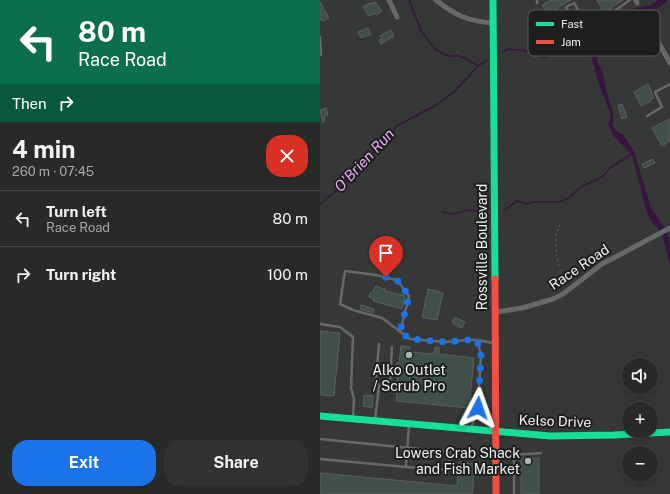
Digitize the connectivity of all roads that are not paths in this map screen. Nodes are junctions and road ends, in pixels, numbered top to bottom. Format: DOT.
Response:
graph roads {
  1 [pos="389,0"];
  2 [pos="436,0"];
  3 [pos="493,0"];
  4 [pos="630,0"];
  5 [pos="568,10"];
  6 [pos="578,10"];
  7 [pos="616,10"];
  8 [pos="397,17"];
  9 [pos="493,23"];
  10 [pos="320,37"];
  11 [pos="660,45"];
  12 [pos="321,55"];
  13 [pos="670,63"];
  14 [pos="670,84"];
  15 [pos="647,116"];
  16 [pos="669,228"];
  17 [pos="496,312"];
  18 [pos="320,324"];
  19 [pos="400,332"];
  20 [pos="477,340"];
  21 [pos="496,343"];
  22 [pos="379,344"];
  23 [pos="392,346"];
  24 [pos="379,386"];
  25 [pos="320,416"];
  26 [pos="352,419"];
  27 [pos="375,421"];
  28 [pos="409,424"];
  29 [pos="471,429"];
  30 [pos="495,432"];
  31 [pos="670,432"];
  32 [pos="320,439"];
  33 [pos="408,448"];
  34 [pos="541,453"];
  35 [pos="320,459"];
  36 [pos="406,467"];
  37 [pos="496,494"];
  38 [pos="514,494"];
  1 -- 8 [label="street"];
  2 -- 9 [label="street"];
  3 -- 9 [label="main road, Rossville Boulevard"];
  4 -- 7 [label="lane"];
  5 -- 6 [label="lane"];
  9 -- 17 [label="main road, Rossville Boulevard"];
  10 -- 12 [label="lane"];
  11 -- 13 [label="street"];
  14 -- 15 [label="lane"];
  16 -- 17 [label="street, Race Road"];
  17 -- 21 [label="main road, Rossville Boulevard"];
  18 -- 26 [label="lane"];
  19 -- 19 [label="lane"];
  19 -- 20 [label="lane"];
  20 -- 21 [label="lane"];
  20 -- 29 [label="lane"];
  21 -- 30 [label="main road, Rossville Boulevard"];
  22 -- 24 [label="lane"];
  23 -- 24 [label="lane"];
  24 -- 27 [label="lane"];
  25 -- 26 [label="main road, Kelso Drive"];
  26 -- 27 [label="main road, Kelso Drive"];
  27 -- 28 [label="main road, Kelso Drive"];
  28 -- 29 [label="main road, Kelso Drive"];
  28 -- 33 [label="lane"];
  29 -- 30 [label="main road, Kelso Drive"];
  30 -- 31 [label="main road, Kelso Drive"];
  30 -- 37 [label="main road, Rossville Boulevard"];
  32 -- 33 [label="lane"];
  33 -- 36 [label="lane"];
  33 -- 36 [label="lane"];
  34 -- 38 [label="lane"];
  35 -- 36 [label="lane"];
}
